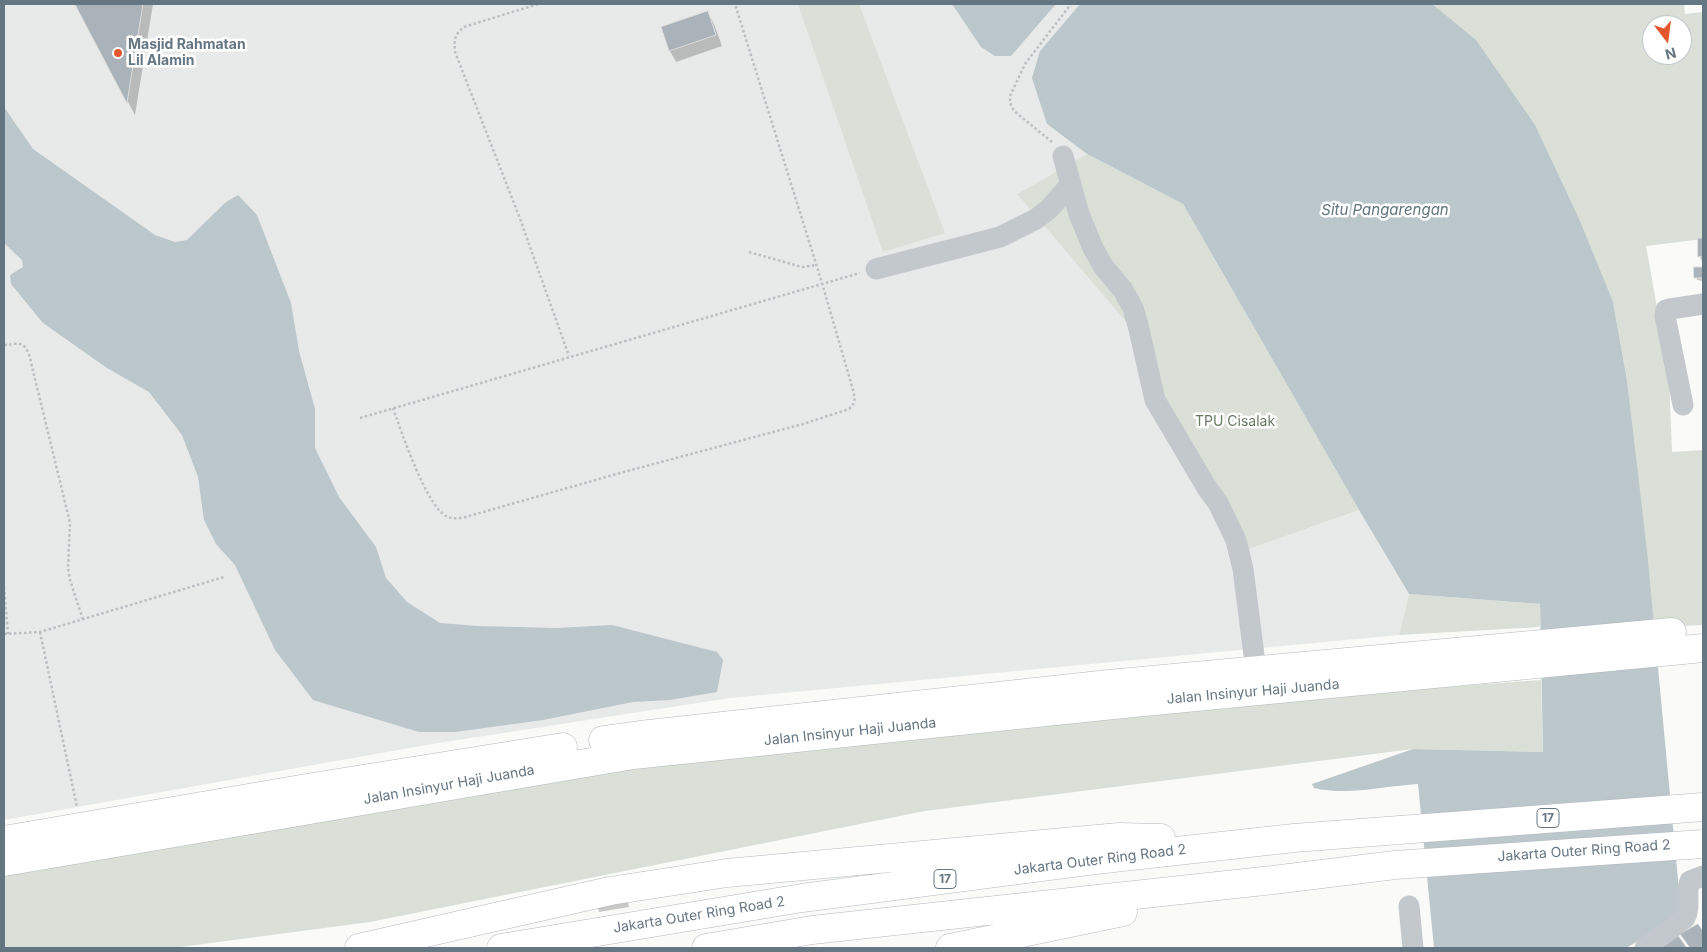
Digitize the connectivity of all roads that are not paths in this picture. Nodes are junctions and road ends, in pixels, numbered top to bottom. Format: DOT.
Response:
graph roads {
  1 [pos="1063,156"];
  2 [pos="1072,184"];
  3 [pos="876,269"];
  4 [pos="1703,304"];
  5 [pos="1683,405"];
  6 [pos="1703,630"];
  7 [pos="1670,642"];
  8 [pos="1703,648"];
  9 [pos="1497,658"];
  10 [pos="1256,671"];
  11 [pos="1111,695"];
  12 [pos="1703,807"];
  13 [pos="1294,838"];
  14 [pos="4,840"];
  15 [pos="1703,844"];
  16 [pos="4,862"];
  17 [pos="1703,876"];
  18 [pos="1273,880"];
  19 [pos="1409,906"];
  20 [pos="359,948"];
  21 [pos="501,948"];
  22 [pos="706,948"];
  23 [pos="950,948"];
  24 [pos="1413,948"];
  25 [pos="1645,948"];
  1 -- 2 [label="street"];
  2 -- 3 [label="street"];
  2 -- 10 [label="street"];
  4 -- 5 [label="street"];
  6 -- 7 [label="highway, Jalan Insinyur Haji Juanda"];
  7 -- 8 [label="highway, Jalan Insinyur Haji Juanda"];
  7 -- 9 [label="highway, Jalan Insinyur Haji Juanda"];
  9 -- 10 [label="highway, Jalan Insinyur Haji Juanda"];
  9 -- 11 [label="highway, Jalan Insinyur Haji Juanda"];
  10 -- 11 [label="highway, Jalan Insinyur Haji Juanda"];
  11 -- 14 [label="highway, Jalan Insinyur Haji Juanda"];
  11 -- 16 [label="highway, Jalan Insinyur Haji Juanda"];
  12 -- 13 [label="highway, Jakarta Outer Ring Road 2 / 17"];
  13 -- 20 [label="highway"];
  13 -- 21 [label="highway, Jakarta Outer Ring Road 2 / 17"];
  15 -- 18 [label="highway, Jakarta Outer Ring Road 2"];
  17 -- 25 [label="street"];
  18 -- 22 [label="highway, Jakarta Outer Ring Road 2"];
  18 -- 23 [label="highway"];
  19 -- 24 [label="street"];
}
